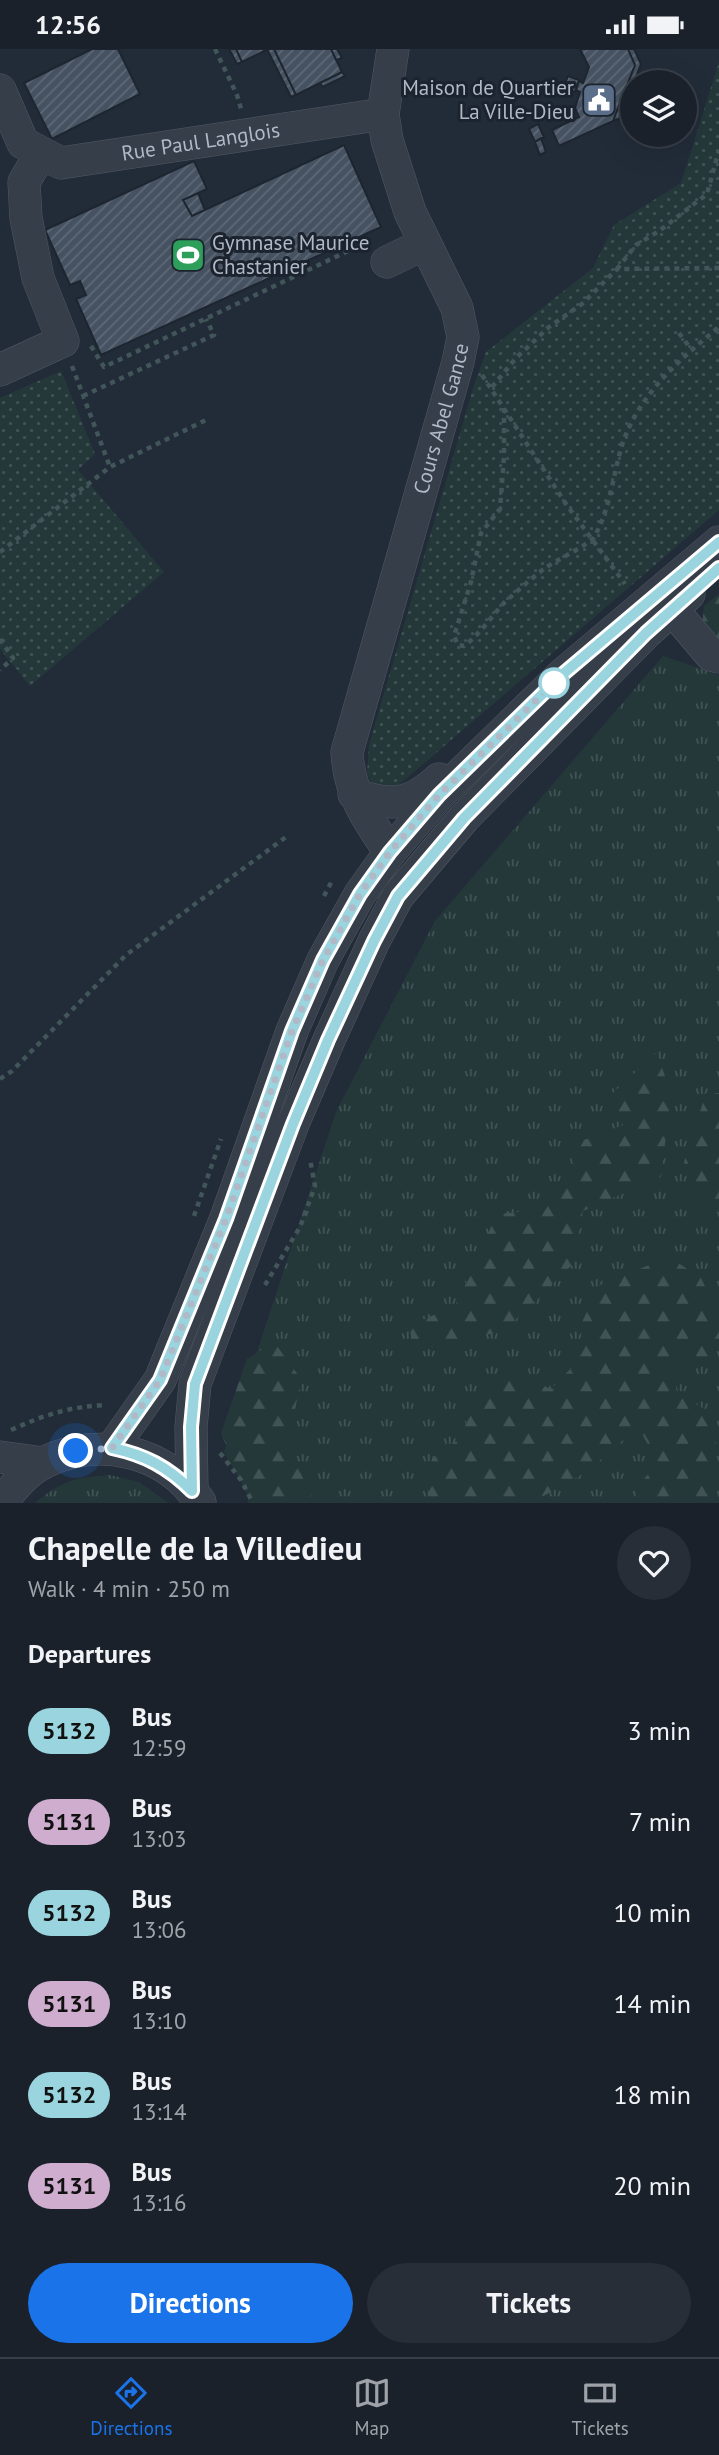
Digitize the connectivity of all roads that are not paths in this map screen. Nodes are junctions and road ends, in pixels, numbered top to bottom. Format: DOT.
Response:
graph roads {
  1 [pos="393,49"];
  2 [pos="0,90"];
  3 [pos="383,114"];
  4 [pos="32,148"];
  5 [pos="425,244"];
  6 [pos="383,249"];
  7 [pos="0,370"];
  8 [pos="719,542"];
  9 [pos="719,568"];
  10 [pos="672,609"];
  11 [pos="716,660"];
  12 [pos="563,674"];
  13 [pos="354,794"];
  14 [pos="390,852"];
  15 [pos="433,852"];
  16 [pos="328,1040"];
  17 [pos="5,1443"];
  18 [pos="112,1448"];
  19 [pos="43,1463"];
  20 [pos="196,1497"];
  21 [pos="1,1503"];
  1 -- 3 [label="street, Cours Abel Gance"];
  2 -- 4 [label="street"];
  3 -- 4 [label="street, Rue Paul Langlois"];
  3 -- 5 [label="street, Cours Abel Gance"];
  4 -- 7 [label="street"];
  5 -- 6 [label="street"];
  5 -- 13 [label="street, Cours Abel Gance"];
  8 -- 12 [label="street"];
  9 -- 10 [label="street"];
  10 -- 11 [label="street"];
  10 -- 15 [label="street"];
  12 -- 13 [label="street"];
  12 -- 14 [label="street"];
  13 -- 14 [label="street, Cours Abel Gance"];
  14 -- 15 [label="street"];
  14 -- 16 [label="street"];
  14 -- 18 [label="street"];
  15 -- 16 [label="street"];
  16 -- 20 [label="street"];
  17 -- 19 [label="street"];
  18 -- 19 [label="street"];
  18 -- 20 [label="street"];
  19 -- 21 [label="street"];
}
